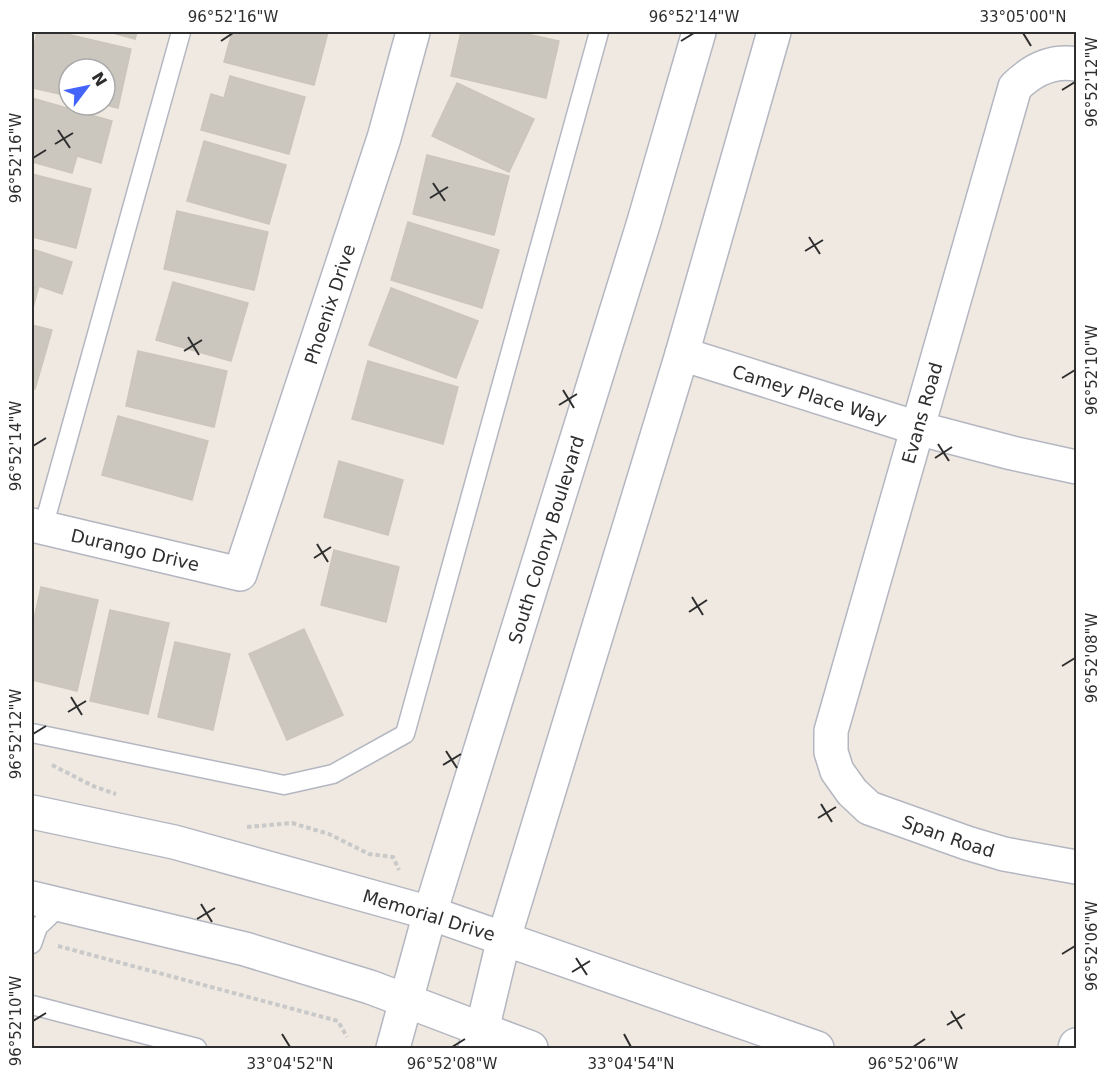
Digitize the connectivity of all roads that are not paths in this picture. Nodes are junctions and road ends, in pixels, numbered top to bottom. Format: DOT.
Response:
graph roads {
  1 [pos="181,32"];
  2 [pos="413,32"];
  3 [pos="599,32"];
  4 [pos="699,32"];
  5 [pos="774,32"];
  6 [pos="1077,64"];
  7 [pos="682,354"];
  8 [pos="917,428"];
  9 [pos="1077,467"];
  10 [pos="37,527"];
  11 [pos="240,574"];
  12 [pos="32,733"];
  13 [pos="837,771"];
  14 [pos="32,812"];
  15 [pos="1077,867"];
  16 [pos="47,901"];
  17 [pos="430,913"];
  18 [pos="504,938"];
  19 [pos="32,942"];
  20 [pos="407,1001"];
  21 [pos="32,1005"];
  22 [pos="478,1039"];
  23 [pos="190,1048"];
  24 [pos="393,1048"];
  25 [pos="531,1048"];
  26 [pos="817,1048"];
  1 -- 10 [label="lane"];
  2 -- 11 [label="street, Phoenix Drive"];
  3 -- 12 [label="lane"];
  4 -- 17 [label="street, South Colony Boulevard"];
  5 -- 7 [label="street"];
  6 -- 8 [label="street, Evans Road"];
  7 -- 8 [label="street, Camey Place Way"];
  7 -- 18 [label="street"];
  8 -- 9 [label="street, Camey Place Way"];
  8 -- 13 [label="street, Evans Road"];
  10 -- 11 [label="street, Durango Drive"];
  13 -- 15 [label="street, Span Road"];
  14 -- 17 [label="street, Memorial Drive"];
  16 -- 19 [label="lane"];
  16 -- 20 [label="street"];
  17 -- 18 [label="street, Memorial Drive"];
  17 -- 20 [label="street, South Colony Boulevard"];
  18 -- 22 [label="street"];
  18 -- 26 [label="street, Memorial Drive"];
  20 -- 22 [label="street"];
  20 -- 24 [label="street, South Colony Boulevard"];
  21 -- 23 [label="lane"];
  22 -- 25 [label="street"];
}
